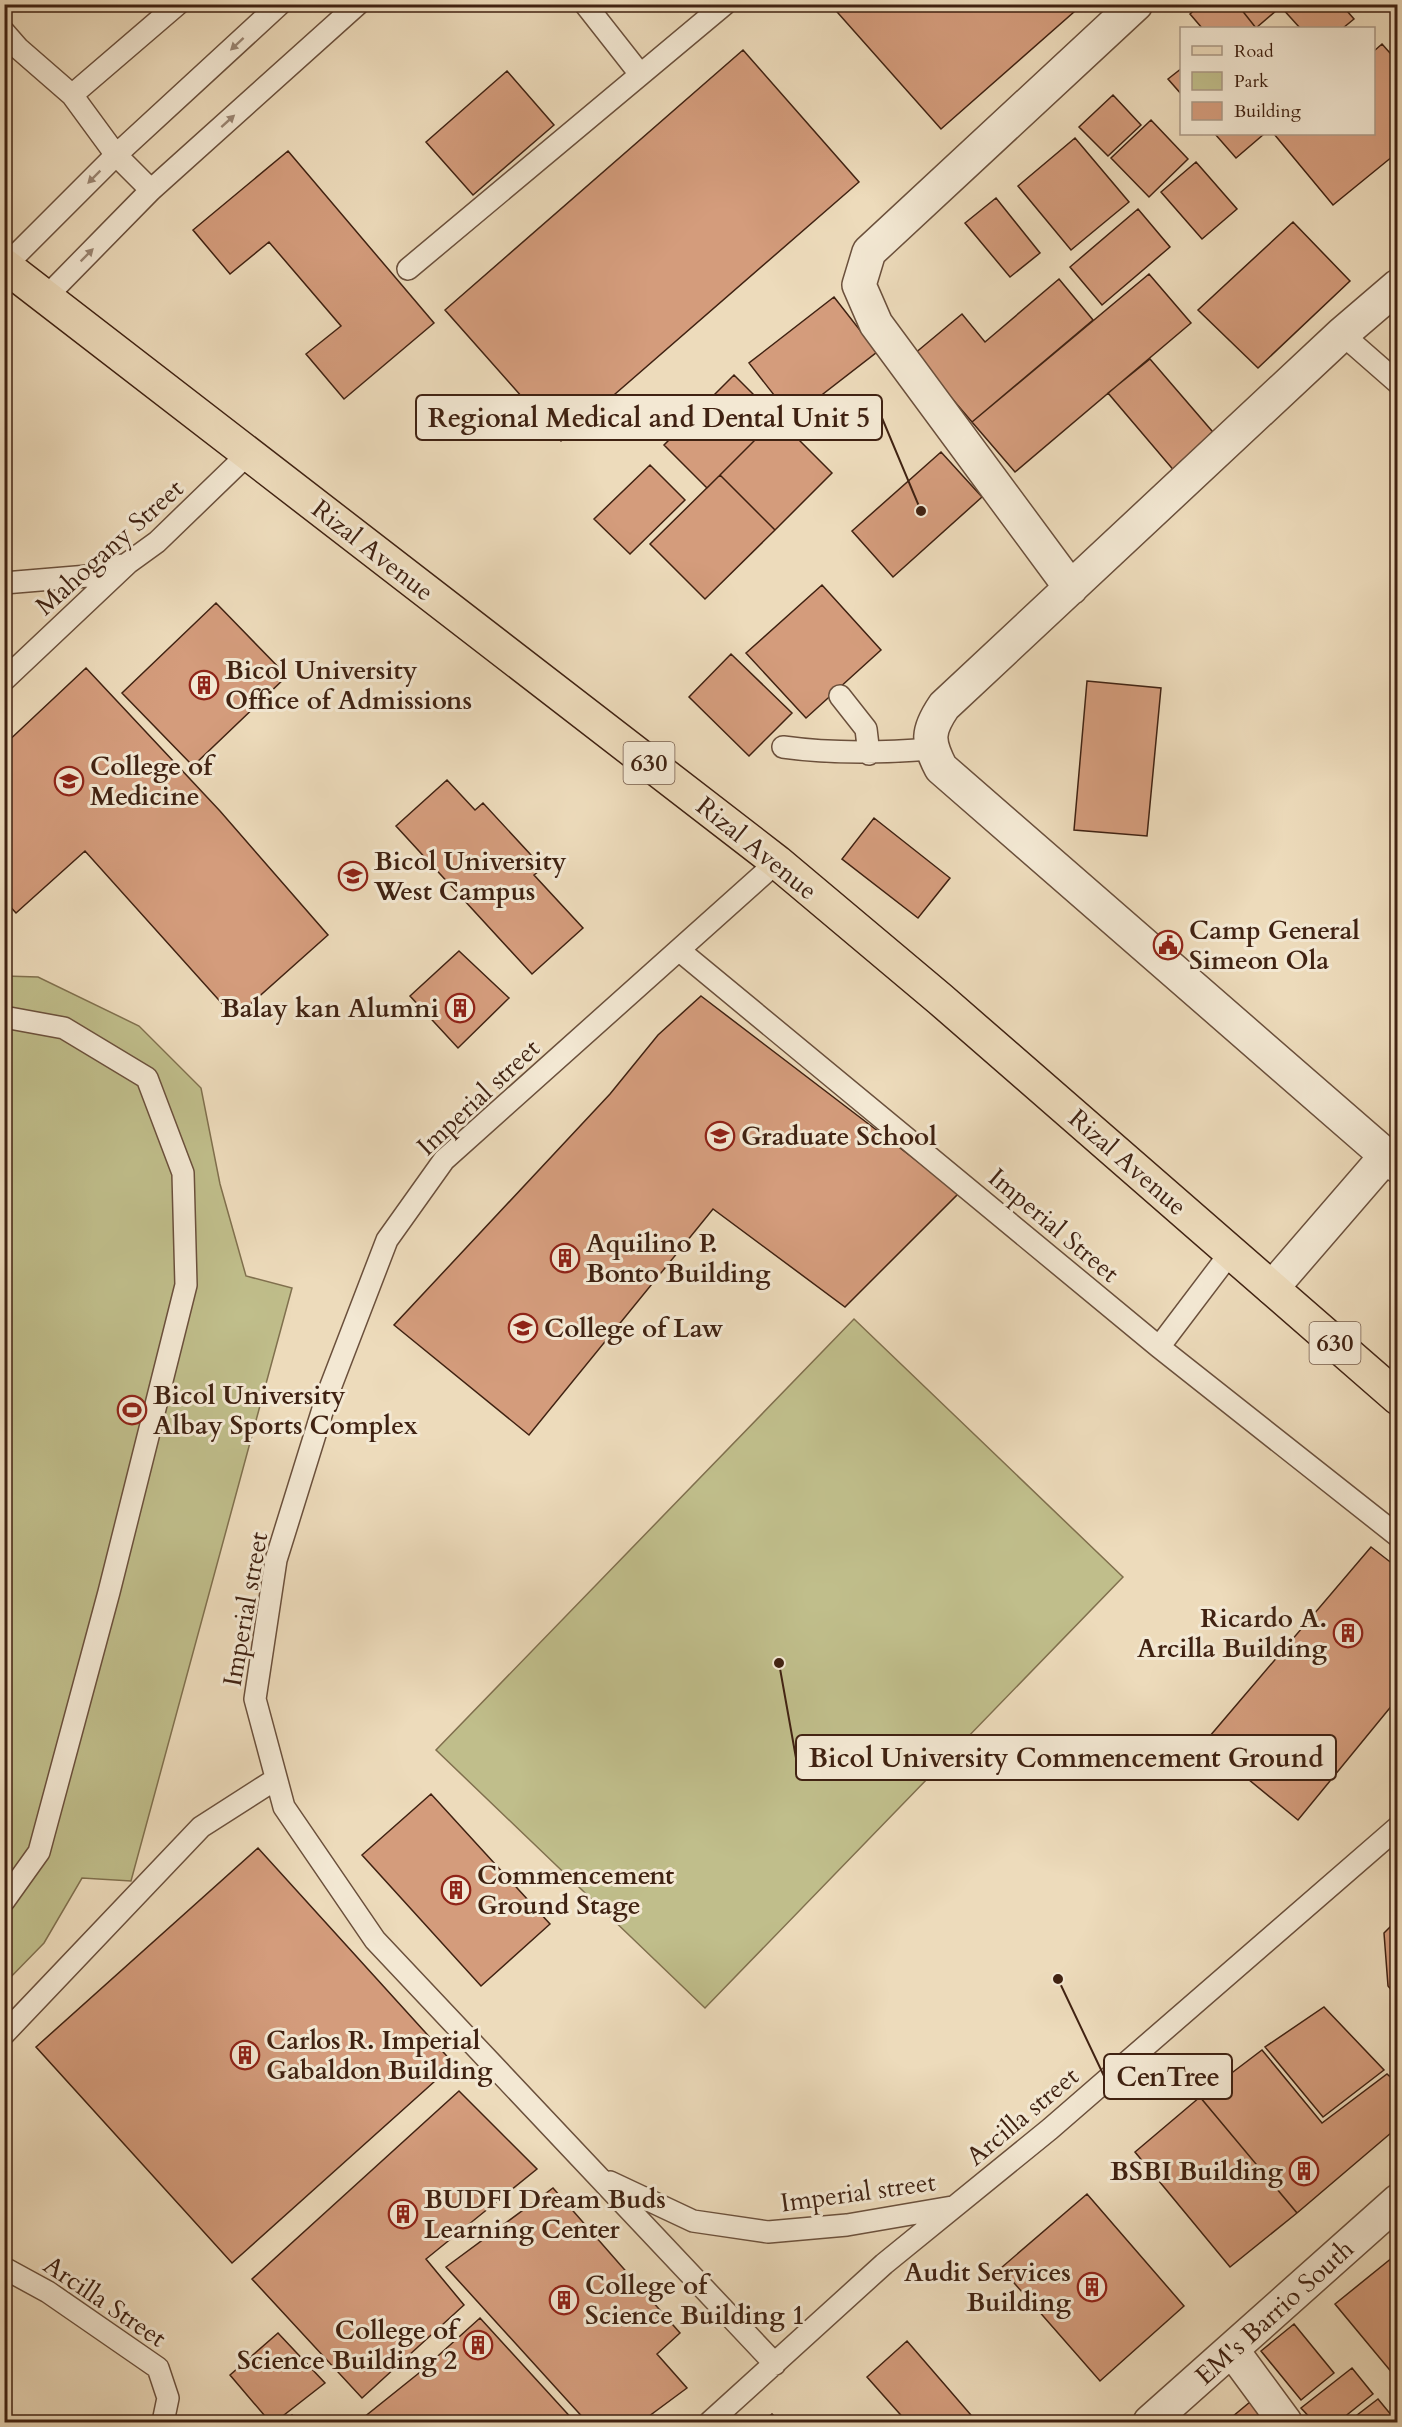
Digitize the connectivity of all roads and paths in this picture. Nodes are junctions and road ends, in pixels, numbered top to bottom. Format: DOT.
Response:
graph roads {
  1 [pos="178,4"];
  2 [pos="280,4"];
  3 [pos="358,4"];
  4 [pos="585,4"];
  5 [pos="725,4"];
  6 [pos="1136,4"];
  7 [pos="4,32"];
  8 [pos="640,74"];
  9 [pos="72,95"];
  10 [pos="116,155"];
  11 [pos="151,190"];
  12 [pos="5,265"];
  13 [pos="408,269"];
  14 [pos="1398,285"];
  15 [pos="46,297"];
  16 [pos="1342,334"];
  17 [pos="1398,383"];
  18 [pos="249,453"];
  19 [pos="128,563"];
  20 [pos="4,583"];
  21 [pos="1071,588"];
  22 [pos="4,680"];
  23 [pos="840,696"];
  24 [pos="783,747"];
  25 [pos="931,749"];
  26 [pos="869,754"];
  27 [pos="777,861"];
  28 [pos="680,951"];
  29 [pos="4,1017"];
  30 [pos="1392,1161"];
  31 [pos="1231,1252"];
  32 [pos="1272,1288"];
  33 [pos="1159,1347"];
  34 [pos="1398,1398"];
  35 [pos="1398,1536"];
  36 [pos="276,1779"];
  37 [pos="1398,1827"];
  38 [pos="4,1901"];
  39 [pos="4,2034"];
  40 [pos="598,2177"];
  41 [pos="1398,2201"];
  42 [pos="955,2206"];
  43 [pos="4,2268"];
  44 [pos="1232,2350"];
  45 [pos="774,2364"];
  46 [pos="163,2422"];
  47 [pos="710,2422"];
  48 [pos="1150,2422"];
  49 [pos="1285,2422"];
  1 -- 9 [label="lane"];
  2 -- 10 [label="lane, one-way"];
  11 -- 3 [label="lane, one-way"];
  4 -- 8 [label="lane"];
  5 -- 8 [label="lane"];
  6 -- 21 [label="street"];
  7 -- 9 [label="lane"];
  8 -- 13 [label="lane"];
  9 -- 10 [label="lane"];
  10 -- 11 [label="lane"];
  10 -- 12 [label="lane, one-way"];
  15 -- 11 [label="lane, one-way"];
  12 -- 15 [label="main road, Rizal Avenue / 630"];
  14 -- 16 [label="street"];
  15 -- 18 [label="main road, Rizal Avenue / 630"];
  16 -- 17 [label="lane"];
  16 -- 21 [label="street"];
  18 -- 19 [label="lane, Mahogany Street"];
  18 -- 27 [label="main road, Rizal Avenue / 630"];
  19 -- 20 [label="lane"];
  19 -- 22 [label="lane, Mahogany Street"];
  21 -- 25 [label="street"];
  23 -- 26 [label="lane"];
  24 -- 26 [label="lane"];
  25 -- 26 [label="lane"];
  25 -- 30 [label="street"];
  27 -- 28 [label="lane, Imperial street"];
  27 -- 31 [label="main road, Rizal Avenue / 630"];
  28 -- 33 [label="lane, Imperial Street"];
  28 -- 36 [label="lane, Imperial street"];
  29 -- 38 [label="lane"];
  30 -- 32 [label="street"];
  31 -- 32 [label="main road, Rizal Avenue / 630"];
  31 -- 33 [label="lane"];
  32 -- 34 [label="main road, Rizal Avenue / 630"];
  33 -- 35 [label="lane, Imperial Street"];
  36 -- 39 [label="lane"];
  36 -- 40 [label="lane, Imperial street"];
  37 -- 42 [label="lane, Arcilla street"];
  40 -- 42 [label="lane, Imperial street"];
  40 -- 45 [label="lane, Imperial street"];
  41 -- 44 [label="street, EM's Barrio South"];
  42 -- 45 [label="lane, Arcilla street"];
  43 -- 46 [label="lane, Arcilla Street"];
  44 -- 48 [label="street, EM's Barrio South"];
  44 -- 49 [label="street"];
  45 -- 47 [label="lane, Arcilla street"];
}
